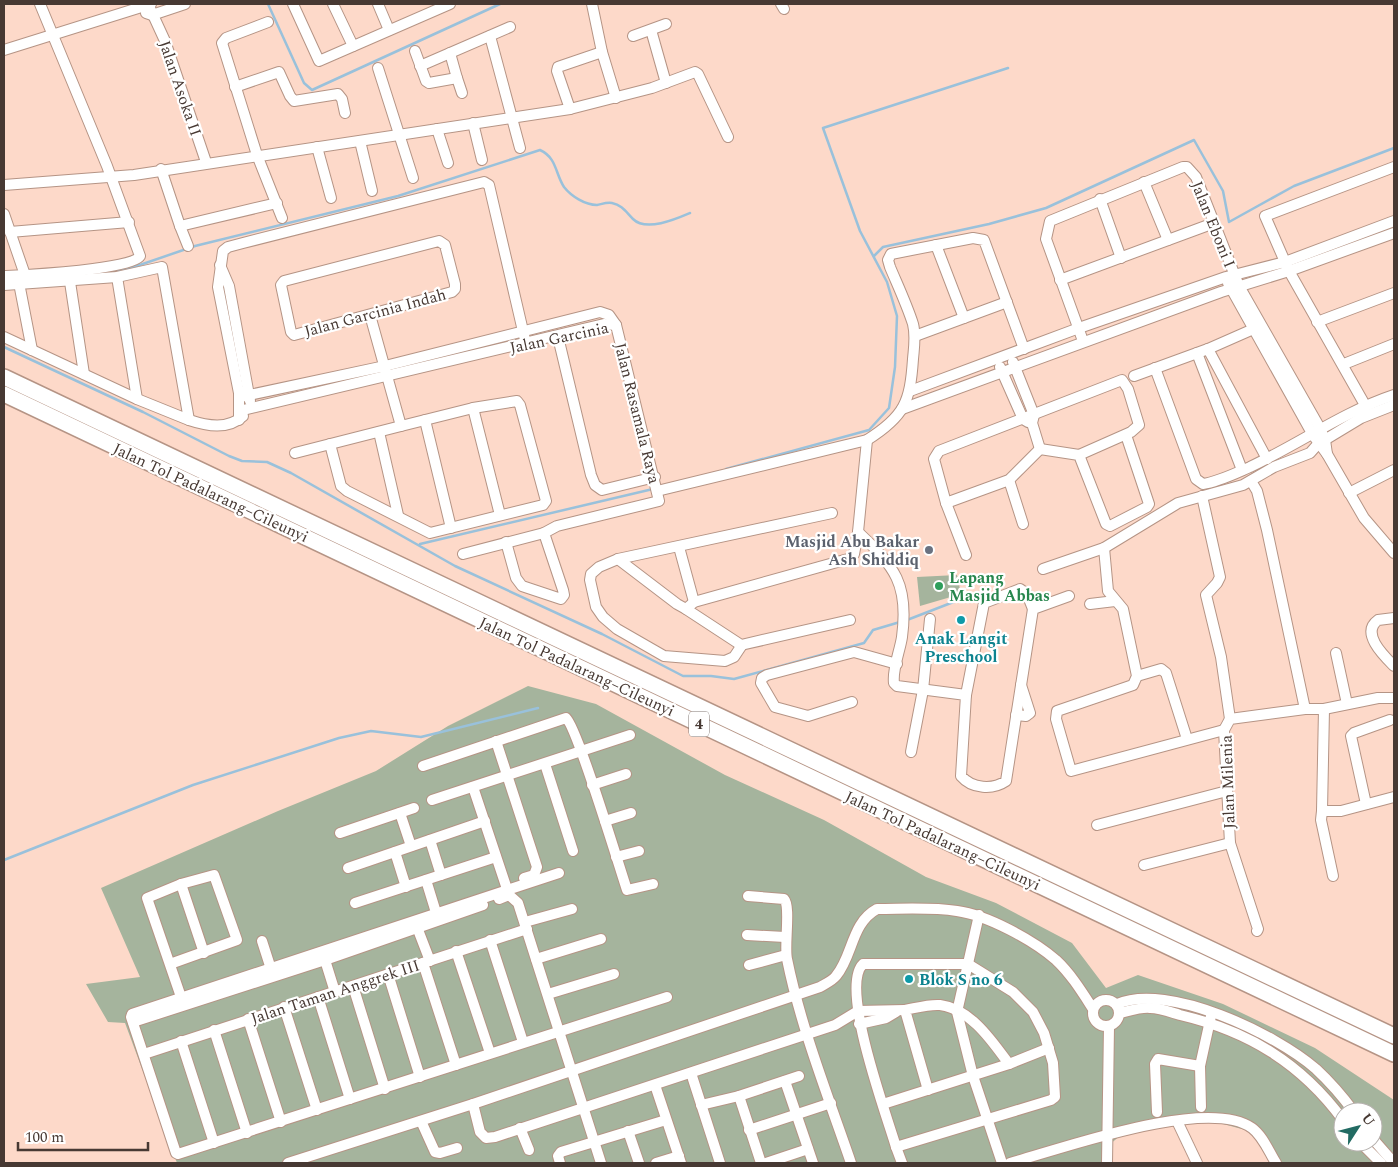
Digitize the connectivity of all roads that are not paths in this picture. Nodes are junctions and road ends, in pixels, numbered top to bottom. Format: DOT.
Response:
graph roads {
  1 [pos="40,4"];
  2 [pos="149,4"];
  3 [pos="185,4"];
  4 [pos="293,4"];
  5 [pos="333,4"];
  6 [pos="378,4"];
  7 [pos="423,4"];
  8 [pos="450,4"];
  9 [pos="592,4"];
  10 [pos="136,8"];
  11 [pos="428,14"];
  12 [pos="152,15"];
  13 [pos="268,22"];
  14 [pos="666,24"];
  15 [pos="510,28"];
  16 [pos="389,30"];
  17 [pos="651,30"];
  18 [pos="52,35"];
  19 [pos="490,36"];
  20 [pos="633,36"];
  21 [pos="353,46"];
  22 [pos="4,50"];
  23 [pos="415,51"];
  24 [pos="602,52"];
  25 [pos="450,53"];
  26 [pos="420,66"];
  27 [pos="378,68"];
  28 [pos="457,78"];
  29 [pos="666,83"];
  30 [pos="235,87"];
  31 [pos="462,93"];
  32 [pos="616,98"];
  33 [pos="570,109"];
  34 [pos="345,113"];
  35 [pos="511,118"];
  36 [pos="473,123"];
  37 [pos="437,128"];
  38 [pos="400,134"];
  39 [pos="728,137"];
  40 [pos="360,141"];
  41 [pos="317,147"];
  42 [pos="520,148"];
  43 [pos="257,155"];
  44 [pos="482,160"];
  45 [pos="206,162"];
  46 [pos="448,163"];
  47 [pos="1394,166"];
  48 [pos="161,169"];
  49 [pos="111,176"];
  50 [pos="413,178"];
  51 [pos="1144,182"];
  52 [pos="4,185"];
  53 [pos="372,191"];
  54 [pos="331,198"];
  55 [pos="1100,199"];
  56 [pos="277,204"];
  57 [pos="4,214"];
  58 [pos="282,218"];
  59 [pos="1394,221"];
  60 [pos="129,222"];
  61 [pos="1214,223"];
  62 [pos="180,226"];
  63 [pos="10,232"];
  64 [pos="1394,233"];
  65 [pos="1168,240"];
  66 [pos="936,244"];
  67 [pos="188,246"];
  68 [pos="1121,258"];
  69 [pos="1287,267"];
  70 [pos="4,276"];
  71 [pos="1230,276"];
  72 [pos="117,277"];
  73 [pos="22,279"];
  74 [pos="1060,280"];
  75 [pos="70,282"];
  76 [pos="4,285"];
  77 [pos="1234,287"];
  78 [pos="1394,293"];
  79 [pos="1007,302"];
  80 [pos="370,315"];
  81 [pos="964,318"];
  82 [pos="1317,322"];
  83 [pos="616,325"];
  84 [pos="1080,328"];
  85 [pos="1257,328"];
  86 [pos="522,331"];
  87 [pos="915,336"];
  88 [pos="4,337"];
  89 [pos="558,337"];
  90 [pos="1083,341"];
  91 [pos="526,344"];
  92 [pos="1394,344"];
  93 [pos="1024,349"];
  94 [pos="32,350"];
  95 [pos="1202,351"];
  96 [pos="1010,354"];
  97 [pos="996,359"];
  98 [pos="1344,364"];
  99 [pos="1015,367"];
  100 [pos="1155,368"];
  101 [pos="386,371"];
  102 [pos="1002,373"];
  103 [pos="84,374"];
  104 [pos="1134,376"];
  105 [pos="4,377"];
  106 [pos="910,391"];
  107 [pos="4,394"];
  108 [pos="1394,395"];
  109 [pos="245,396"];
  110 [pos="137,399"];
  111 [pos="1366,405"];
  112 [pos="1394,405"];
  113 [pos="473,408"];
  114 [pos="250,409"];
  115 [pos="902,409"];
  116 [pos="239,416"];
  117 [pos="1030,419"];
  118 [pos="189,420"];
  119 [pos="425,420"];
  120 [pos="401,426"];
  121 [pos="379,432"];
  122 [pos="1126,435"];
  123 [pos="1319,437"];
  124 [pos="867,440"];
  125 [pos="330,444"];
  126 [pos="1040,449"];
  127 [pos="294,453"];
  128 [pos="1079,455"];
  129 [pos="1267,459"];
  130 [pos="1242,470"];
  131 [pos="1394,470"];
  132 [pos="1008,480"];
  133 [pos="1251,481"];
  134 [pos="657,487"];
  135 [pos="1349,494"];
  136 [pos="1202,496"];
  137 [pos="946,503"];
  138 [pos="832,513"];
  139 [pos="398,515"];
  140 [pos="500,515"];
  141 [pos="1024,524"];
  142 [pos="451,528"];
  143 [pos="544,532"];
  144 [pos="858,532"];
  145 [pos="506,542"];
  146 [pos="679,547"];
  147 [pos="1104,548"];
  148 [pos="1394,553"];
  149 [pos="463,554"];
  150 [pos="966,555"];
  151 [pos="618,559"];
  152 [pos="1042,570"];
  153 [pos="1069,596"];
  154 [pos="1115,601"];
  155 [pos="694,602"];
  156 [pos="1090,604"];
  157 [pos="686,609"];
  158 [pos="1033,609"];
  159 [pos="930,618"];
  160 [pos="1394,618"];
  161 [pos="850,620"];
  162 [pos="742,645"];
  163 [pos="1336,653"];
  164 [pos="897,664"];
  165 [pos="1394,666"];
  166 [pos="1137,676"];
  167 [pos="923,690"];
  168 [pos="966,696"];
  169 [pos="1394,698"];
  170 [pos="852,702"];
  171 [pos="1347,704"];
  172 [pos="1305,709"];
  173 [pos="1324,709"];
  174 [pos="1230,719"];
  175 [pos="1390,720"];
  176 [pos="1224,730"];
  177 [pos="630,735"];
  178 [pos="1187,739"];
  179 [pos="496,740"];
  180 [pos="581,752"];
  181 [pos="911,752"];
  182 [pos="545,764"];
  183 [pos="423,766"];
  184 [pos="626,774"];
  185 [pos="508,776"];
  186 [pos="592,785"];
  187 [pos="473,787"];
  188 [pos="1227,792"];
  189 [pos="1394,797"];
  190 [pos="432,800"];
  191 [pos="1366,804"];
  192 [pos="414,808"];
  193 [pos="1322,811"];
  194 [pos="400,813"];
  195 [pos="631,813"];
  196 [pos="485,821"];
  197 [pos="605,821"];
  198 [pos="1098,825"];
  199 [pos="340,833"];
  200 [pos="430,840"];
  201 [pos="1230,843"];
  202 [pos="411,846"];
  203 [pos="573,851"];
  204 [pos="639,851"];
  205 [pos="395,852"];
  206 [pos="496,857"];
  207 [pos="616,857"];
  208 [pos="1144,865"];
  209 [pos="348,868"];
  210 [pos="560,873"];
  211 [pos="441,875"];
  212 [pos="1333,876"];
  213 [pos="426,880"];
  214 [pos="180,884"];
  215 [pos="654,884"];
  216 [pos="406,887"];
  217 [pos="506,890"];
  218 [pos="748,896"];
  219 [pos="355,903"];
  220 [pos="572,909"];
  221 [pos="979,915"];
  222 [pos="438,917"];
  223 [pos="416,924"];
  224 [pos="526,926"];
  225 [pos="1257,932"];
  226 [pos="747,935"];
  227 [pos="786,938"];
  228 [pos="490,940"];
  229 [pos="601,940"];
  230 [pos="262,941"];
  231 [pos="456,951"];
  232 [pos="204,953"];
  233 [pos="786,955"];
  234 [pos="536,959"];
  235 [pos="325,960"];
  236 [pos="426,962"];
  237 [pos="170,964"];
  238 [pos="968,964"];
  239 [pos="749,966"];
  240 [pos="271,969"];
  241 [pos="388,974"];
  242 [pos="614,974"];
  243 [pos="353,986"];
  244 [pos="335,992"];
  245 [pos="548,994"];
  246 [pos="797,995"];
  247 [pos="181,997"];
  248 [pos="318,997"];
  249 [pos="666,997"];
  250 [pos="1096,1005"];
  251 [pos="284,1007"];
  252 [pos="1118,1009"];
  253 [pos="858,1011"];
  254 [pos="901,1011"];
  255 [pos="957,1012"];
  256 [pos="1211,1017"];
  257 [pos="248,1019"];
  258 [pos="133,1022"];
  259 [pos="859,1024"];
  260 [pos="1104,1026"];
  261 [pos="214,1030"];
  262 [pos="560,1030"];
  263 [pos="808,1034"];
  264 [pos="1394,1036"];
  265 [pos="181,1041"];
  266 [pos="523,1042"];
  267 [pos="1049,1048"];
  268 [pos="490,1053"];
  269 [pos="144,1054"];
  270 [pos="1394,1054"];
  271 [pos="1009,1064"];
  272 [pos="456,1065"];
  273 [pos="1200,1066"];
  274 [pos="572,1071"];
  275 [pos="691,1073"];
  276 [pos="799,1076"];
  277 [pos="974,1076"];
  278 [pos="420,1077"];
  279 [pos="785,1081"];
  280 [pos="655,1085"];
  281 [pos="385,1089"];
  282 [pos="928,1090"];
  283 [pos="739,1096"];
  284 [pos="350,1099"];
  285 [pos="1346,1102"];
  286 [pos="831,1103"];
  287 [pos="473,1104"];
  288 [pos="883,1104"];
  289 [pos="701,1105"];
  290 [pos="1333,1106"];
  291 [pos="582,1107"];
  292 [pos="1201,1107"];
  293 [pos="317,1110"];
  294 [pos="1157,1112"];
  295 [pos="795,1114"];
  296 [pos="988,1118"];
  297 [pos="666,1120"];
  298 [pos="421,1121"];
  299 [pos="1177,1121"];
  300 [pos="281,1122"];
  301 [pos="520,1128"];
  302 [pos="749,1130"];
  303 [pos="628,1131"];
  304 [pos="246,1132"];
  305 [pos="1108,1135"];
  306 [pos="594,1142"];
  307 [pos="214,1143"];
  308 [pos="896,1147"];
  309 [pos="457,1148"];
  310 [pos="808,1149"];
  311 [pos="529,1150"];
  312 [pos="1383,1150"];
  313 [pos="1370,1152"];
  314 [pos="680,1160"];
  315 [pos="288,1163"];
  316 [pos="560,1163"];
  317 [pos="600,1163"];
  318 [pos="639,1163"];
  319 [pos="656,1163"];
  320 [pos="720,1163"];
  321 [pos="761,1163"];
  322 [pos="766,1163"];
  323 [pos="812,1163"];
  324 [pos="851,1163"];
  325 [pos="902,1163"];
  326 [pos="1002,1163"];
  327 [pos="1010,1163"];
  328 [pos="1107,1163"];
  329 [pos="1197,1163"];
  330 [pos="1276,1163"];
  331 [pos="1381,1163"];
  332 [pos="1394,1163"];
  1 -- 18 [label="street"];
  2 -- 10 [label="street"];
  2 -- 12 [label="street, Jalan Asoka II"];
  3 -- 12 [label="street"];
  4 -- 21 [label="street"];
  5 -- 21 [label="street"];
  6 -- 16 [label="street"];
  7 -- 11 [label="street"];
  8 -- 11 [label="street"];
  9 -- 24 [label="street"];
  10 -- 12 [label="street"];
  10 -- 18 [label="street"];
  11 -- 16 [label="street"];
  12 -- 45 [label="street, Jalan Asoka II"];
  13 -- 30 [label="street"];
  14 -- 17 [label="street"];
  15 -- 19 [label="street"];
  16 -- 21 [label="street"];
  17 -- 20 [label="street"];
  17 -- 29 [label="street"];
  18 -- 22 [label="street"];
  18 -- 49 [label="street"];
  19 -- 25 [label="street"];
  19 -- 35 [label="street"];
  23 -- 26 [label="street"];
  24 -- 32 [label="street"];
  24 -- 33 [label="street"];
  25 -- 26 [label="street"];
  25 -- 28 [label="street"];
  26 -- 28 [label="street"];
  27 -- 38 [label="street"];
  28 -- 31 [label="street"];
  29 -- 32 [label="street"];
  29 -- 39 [label="street"];
  30 -- 34 [label="street"];
  30 -- 43 [label="street"];
  32 -- 33 [label="street"];
  33 -- 35 [label="street"];
  35 -- 36 [label="street"];
  35 -- 42 [label="street"];
  36 -- 37 [label="street"];
  36 -- 44 [label="street"];
  37 -- 38 [label="street"];
  37 -- 46 [label="street"];
  38 -- 40 [label="street"];
  38 -- 50 [label="street"];
  40 -- 41 [label="street"];
  40 -- 53 [label="street"];
  41 -- 43 [label="street"];
  41 -- 54 [label="street"];
  43 -- 45 [label="street"];
  43 -- 56 [label="street"];
  45 -- 48 [label="street"];
  47 -- 69 [label="street"];
  48 -- 49 [label="street"];
  48 -- 62 [label="street"];
  49 -- 52 [label="street"];
  49 -- 60 [label="street"];
  51 -- 55 [label="street, Jalan Eboni I"];
  51 -- 61 [label="street, Jalan Eboni I"];
  51 -- 65 [label="street"];
  55 -- 68 [label="street"];
  55 -- 74 [label="street, Jalan Eboni I"];
  56 -- 58 [label="street"];
  56 -- 62 [label="street"];
  57 -- 63 [label="street"];
  59 -- 69 [label="street"];
  60 -- 63 [label="street"];
  60 -- 73 [label="street"];
  61 -- 65 [label="street"];
  61 -- 71 [label="street, Jalan Eboni I"];
  62 -- 67 [label="street"];
  63 -- 73 [label="street"];
  64 -- 69 [label="street"];
  65 -- 68 [label="street"];
  66 -- 79 [label="street"];
  66 -- 81 [label="street"];
  66 -- 87 [label="street"];
  68 -- 74 [label="street"];
  69 -- 71 [label="street"];
  69 -- 77 [label="street"];
  69 -- 82 [label="street"];
  70 -- 73 [label="street"];
  71 -- 77 [label="street, Jalan Eboni I"];
  71 -- 84 [label="street"];
  72 -- 75 [label="street"];
  72 -- 110 [label="street"];
  72 -- 118 [label="street"];
  73 -- 75 [label="street"];
  73 -- 76 [label="street"];
  73 -- 94 [label="street"];
  74 -- 84 [label="street"];
  75 -- 103 [label="street"];
  77 -- 85 [label="street, Jalan Eboni I"];
  77 -- 90 [label="street"];
  78 -- 82 [label="street"];
  79 -- 81 [label="street"];
  79 -- 93 [label="street"];
  80 -- 80 [label="street, Jalan Garcinia Indah"];
  80 -- 101 [label="street"];
  81 -- 87 [label="street"];
  82 -- 98 [label="street"];
  83 -- 86 [label="street, Jalan Garcinia"];
  83 -- 89 [label="street, Jalan Garcinia"];
  83 -- 134 [label="street, Jalan Rasamala Raya"];
  84 -- 90 [label="street"];
  84 -- 93 [label="street"];
  85 -- 95 [label="street"];
  85 -- 123 [label="street, Jalan Eboni I"];
  86 -- 91 [label="street"];
  86 -- 101 [label="street, Jalan Garcinia"];
  86 -- 109 [label="street"];
  87 -- 106 [label="street"];
  88 -- 94 [label="street, Jalan Garcinia"];
  89 -- 91 [label="street, Jalan Garcinia"];
  89 -- 134 [label="street"];
  90 -- 99 [label="street"];
  91 -- 101 [label="street, Jalan Garcinia"];
  92 -- 98 [label="street"];
  93 -- 96 [label="street"];
  94 -- 103 [label="street, Jalan Garcinia"];
  95 -- 100 [label="street"];
  95 -- 129 [label="street"];
  95 -- 130 [label="street"];
  96 -- 97 [label="street"];
  96 -- 99 [label="street"];
  97 -- 102 [label="street"];
  97 -- 106 [label="street"];
  98 -- 111 [label="street"];
  99 -- 102 [label="street"];
  99 -- 117 [label="street"];
  100 -- 104 [label="street"];
  100 -- 130 [label="street"];
  101 -- 109 [label="street, Jalan Garcinia"];
  101 -- 114 [label="street, Jalan Garcinia"];
  101 -- 120 [label="street"];
  102 -- 115 [label="street"];
  102 -- 117 [label="street"];
  103 -- 110 [label="street, Jalan Garcinia"];
  105 -- 264 [label="highway, Jalan Tol Padalarang–Cileunyi / 4"];
  106 -- 115 [label="street"];
  107 -- 270 [label="highway, Jalan Tol Padalarang–Cileunyi / 4"];
  108 -- 111 [label="street"];
  109 -- 114 [label="street"];
  109 -- 116 [label="street"];
  110 -- 118 [label="street, Jalan Garcinia"];
  111 -- 123 [label="street"];
  112 -- 123 [label="street"];
  113 -- 119 [label="street"];
  113 -- 140 [label="street"];
  113 -- 140 [label="street"];
  114 -- 116 [label="street, Jalan Garcinia"];
  115 -- 124 [label="street"];
  116 -- 118 [label="street, Jalan Garcinia"];
  117 -- 122 [label="street"];
  117 -- 126 [label="street"];
  117 -- 137 [label="street"];
  119 -- 120 [label="street"];
  119 -- 142 [label="street"];
  120 -- 121 [label="street"];
  121 -- 125 [label="street"];
  121 -- 139 [label="street"];
  122 -- 128 [label="street"];
  122 -- 128 [label="street"];
  123 -- 129 [label="street"];
  123 -- 133 [label="street"];
  123 -- 135 [label="street"];
  124 -- 134 [label="street"];
  124 -- 144 [label="street"];
  125 -- 127 [label="street"];
  125 -- 139 [label="street"];
  126 -- 128 [label="street"];
  126 -- 132 [label="street"];
  129 -- 130 [label="street"];
  131 -- 135 [label="street"];
  132 -- 137 [label="street"];
  132 -- 141 [label="street"];
  133 -- 136 [label="street"];
  133 -- 172 [label="street"];
  134 -- 143 [label="street"];
  135 -- 148 [label="street"];
  136 -- 147 [label="street"];
  136 -- 174 [label="street"];
  137 -- 150 [label="street"];
  138 -- 146 [label="street"];
  139 -- 142 [label="street"];
  140 -- 142 [label="street"];
  143 -- 145 [label="street"];
  143 -- 145 [label="street"];
  144 -- 155 [label="street"];
  144 -- 164 [label="street"];
  145 -- 149 [label="street"];
  146 -- 151 [label="street"];
  146 -- 155 [label="street"];
  147 -- 152 [label="street"];
  147 -- 154 [label="street"];
  151 -- 157 [label="street"];
  151 -- 162 [label="street"];
  153 -- 158 [label="street"];
  154 -- 156 [label="street"];
  154 -- 166 [label="street"];
  155 -- 157 [label="street"];
  157 -- 162 [label="street"];
  158 -- 168 [label="street"];
  158 -- 168 [label="street"];
  159 -- 167 [label="street"];
  160 -- 165 [label="street"];
  161 -- 162 [label="street"];
  163 -- 171 [label="street"];
  164 -- 167 [label="street"];
  164 -- 170 [label="street"];
  166 -- 178 [label="street"];
  166 -- 178 [label="street"];
  167 -- 168 [label="street"];
  167 -- 181 [label="street"];
  169 -- 171 [label="street, Jalan Milenia"];
  171 -- 173 [label="street, Jalan Milenia"];
  172 -- 173 [label="street, Jalan Milenia"];
  172 -- 174 [label="street, Jalan Milenia"];
  173 -- 193 [label="street"];
  174 -- 176 [label="street, Jalan Milenia"];
  175 -- 191 [label="street"];
  176 -- 178 [label="street"];
  176 -- 188 [label="street, Jalan Milenia"];
  177 -- 180 [label="street"];
  179 -- 180 [label="street"];
  179 -- 183 [label="street"];
  179 -- 185 [label="street"];
  180 -- 182 [label="street"];
  180 -- 186 [label="street"];
  182 -- 185 [label="street"];
  182 -- 203 [label="street"];
  184 -- 186 [label="street"];
  185 -- 187 [label="street"];
  185 -- 217 [label="street"];
  186 -- 197 [label="street"];
  187 -- 190 [label="street"];
  187 -- 196 [label="street"];
  188 -- 198 [label="street"];
  188 -- 201 [label="street, Jalan Milenia"];
  189 -- 191 [label="street"];
  191 -- 193 [label="street"];
  192 -- 194 [label="street"];
  193 -- 212 [label="street"];
  194 -- 199 [label="street"];
  194 -- 202 [label="street"];
  195 -- 197 [label="street"];
  196 -- 200 [label="street"];
  196 -- 206 [label="street"];
  197 -- 207 [label="street"];
  200 -- 202 [label="street"];
  200 -- 211 [label="street"];
  201 -- 208 [label="street"];
  201 -- 225 [label="street, Jalan Milenia"];
  202 -- 205 [label="street"];
  204 -- 207 [label="street"];
  205 -- 209 [label="street"];
  205 -- 216 [label="street"];
  206 -- 211 [label="street"];
  206 -- 217 [label="street"];
  207 -- 215 [label="street"];
  210 -- 217 [label="street"];
  211 -- 213 [label="street"];
  213 -- 216 [label="street"];
  213 -- 222 [label="street"];
  214 -- 232 [label="street"];
  214 -- 232 [label="street"];
  214 -- 237 [label="street"];
  216 -- 219 [label="street"];
  217 -- 222 [label="street"];
  217 -- 224 [label="street"];
  218 -- 227 [label="street"];
  220 -- 224 [label="street, Jalan Taman Anggrek III"];
  221 -- 238 [label="street"];
  221 -- 246 [label="street"];
  221 -- 250 [label="street"];
  222 -- 223 [label="street"];
  223 -- 235 [label="street"];
  223 -- 236 [label="street"];
  223 -- 240 [label="street"];
  224 -- 228 [label="street, Jalan Taman Anggrek III"];
  224 -- 234 [label="street"];
  226 -- 227 [label="street"];
  227 -- 233 [label="street"];
  228 -- 231 [label="street, Jalan Taman Anggrek III"];
  228 -- 266 [label="street"];
  229 -- 234 [label="street"];
  230 -- 240 [label="street"];
  231 -- 236 [label="street, Jalan Taman Anggrek III"];
  231 -- 268 [label="street"];
  232 -- 237 [label="street"];
  233 -- 239 [label="street"];
  233 -- 246 [label="street"];
  234 -- 245 [label="street"];
  235 -- 244 [label="street"];
  235 -- 258 [label="street"];
  236 -- 241 [label="street, Jalan Taman Anggrek III"];
  236 -- 272 [label="street"];
  237 -- 247 [label="street"];
  238 -- 253 [label="street"];
  238 -- 255 [label="street"];
  238 -- 267 [label="street"];
  240 -- 247 [label="street"];
  241 -- 243 [label="street, Jalan Taman Anggrek III"];
  241 -- 278 [label="street"];
  242 -- 245 [label="street"];
  243 -- 244 [label="street, Jalan Taman Anggrek III"];
  243 -- 281 [label="street"];
  244 -- 248 [label="street, Jalan Taman Anggrek III"];
  245 -- 262 [label="street"];
  246 -- 263 [label="street"];
  246 -- 274 [label="street"];
  247 -- 258 [label="street"];
  248 -- 251 [label="street, Jalan Taman Anggrek III"];
  248 -- 284 [label="street"];
  249 -- 262 [label="street"];
  250 -- 252 [label="street"];
  250 -- 260 [label="street"];
  251 -- 257 [label="street, Jalan Taman Anggrek III"];
  251 -- 293 [label="street"];
  252 -- 256 [label="street"];
  252 -- 260 [label="street"];
  253 -- 254 [label="street"];
  253 -- 259 [label="street"];
  253 -- 263 [label="street"];
  254 -- 255 [label="street"];
  254 -- 259 [label="street"];
  254 -- 282 [label="street"];
  255 -- 271 [label="street"];
  255 -- 277 [label="street"];
  256 -- 273 [label="street"];
  256 -- 285 [label="street"];
  256 -- 290 [label="street"];
  257 -- 261 [label="street, Jalan Taman Anggrek III"];
  257 -- 300 [label="street"];
  258 -- 269 [label="street"];
  259 -- 288 [label="street"];
  260 -- 305 [label="street"];
  261 -- 265 [label="street, Jalan Taman Anggrek III"];
  261 -- 304 [label="street"];
  262 -- 266 [label="street"];
  262 -- 274 [label="street"];
  263 -- 275 [label="street"];
  263 -- 286 [label="street"];
  265 -- 269 [label="street, Jalan Taman Anggrek III"];
  265 -- 307 [label="street"];
  266 -- 268 [label="street"];
  267 -- 271 [label="street"];
  267 -- 296 [label="street"];
  268 -- 272 [label="street"];
  269 -- 307 [label="street"];
  271 -- 277 [label="street"];
  272 -- 278 [label="street"];
  273 -- 292 [label="street"];
  273 -- 294 [label="street"];
  274 -- 287 [label="street"];
  274 -- 291 [label="street"];
  275 -- 280 [label="street"];
  275 -- 289 [label="street"];
  276 -- 279 [label="street"];
  277 -- 282 [label="street"];
  277 -- 296 [label="street"];
  278 -- 281 [label="street"];
  279 -- 283 [label="street"];
  279 -- 295 [label="street"];
  280 -- 291 [label="street"];
  280 -- 297 [label="street"];
  281 -- 284 [label="street"];
  282 -- 288 [label="street"];
  283 -- 289 [label="street"];
  283 -- 302 [label="street"];
  284 -- 293 [label="street"];
  286 -- 295 [label="street"];
  286 -- 324 [label="street"];
  287 -- 298 [label="street"];
  287 -- 301 [label="street"];
  288 -- 308 [label="street"];
  289 -- 320 [label="street"];
  291 -- 301 [label="street"];
  291 -- 306 [label="street"];
  293 -- 300 [label="street"];
  295 -- 302 [label="street"];
  295 -- 310 [label="street"];
  296 -- 308 [label="street"];
  296 -- 326 [label="street"];
  297 -- 303 [label="street"];
  297 -- 314 [label="street"];
  298 -- 309 [label="street"];
  298 -- 315 [label="street"];
  299 -- 305 [label="street"];
  299 -- 329 [label="street"];
  299 -- 330 [label="street"];
  300 -- 304 [label="street"];
  301 -- 311 [label="street"];
  302 -- 321 [label="street"];
  303 -- 306 [label="street"];
  303 -- 318 [label="street"];
  304 -- 307 [label="street"];
  305 -- 327 [label="street"];
  305 -- 328 [label="street"];
  306 -- 316 [label="street"];
  306 -- 317 [label="street"];
  308 -- 325 [label="street"];
  310 -- 322 [label="street"];
  310 -- 323 [label="street"];
  312 -- 332 [label="street"];
  313 -- 331 [label="street"];
  314 -- 319 [label="street"];
}
